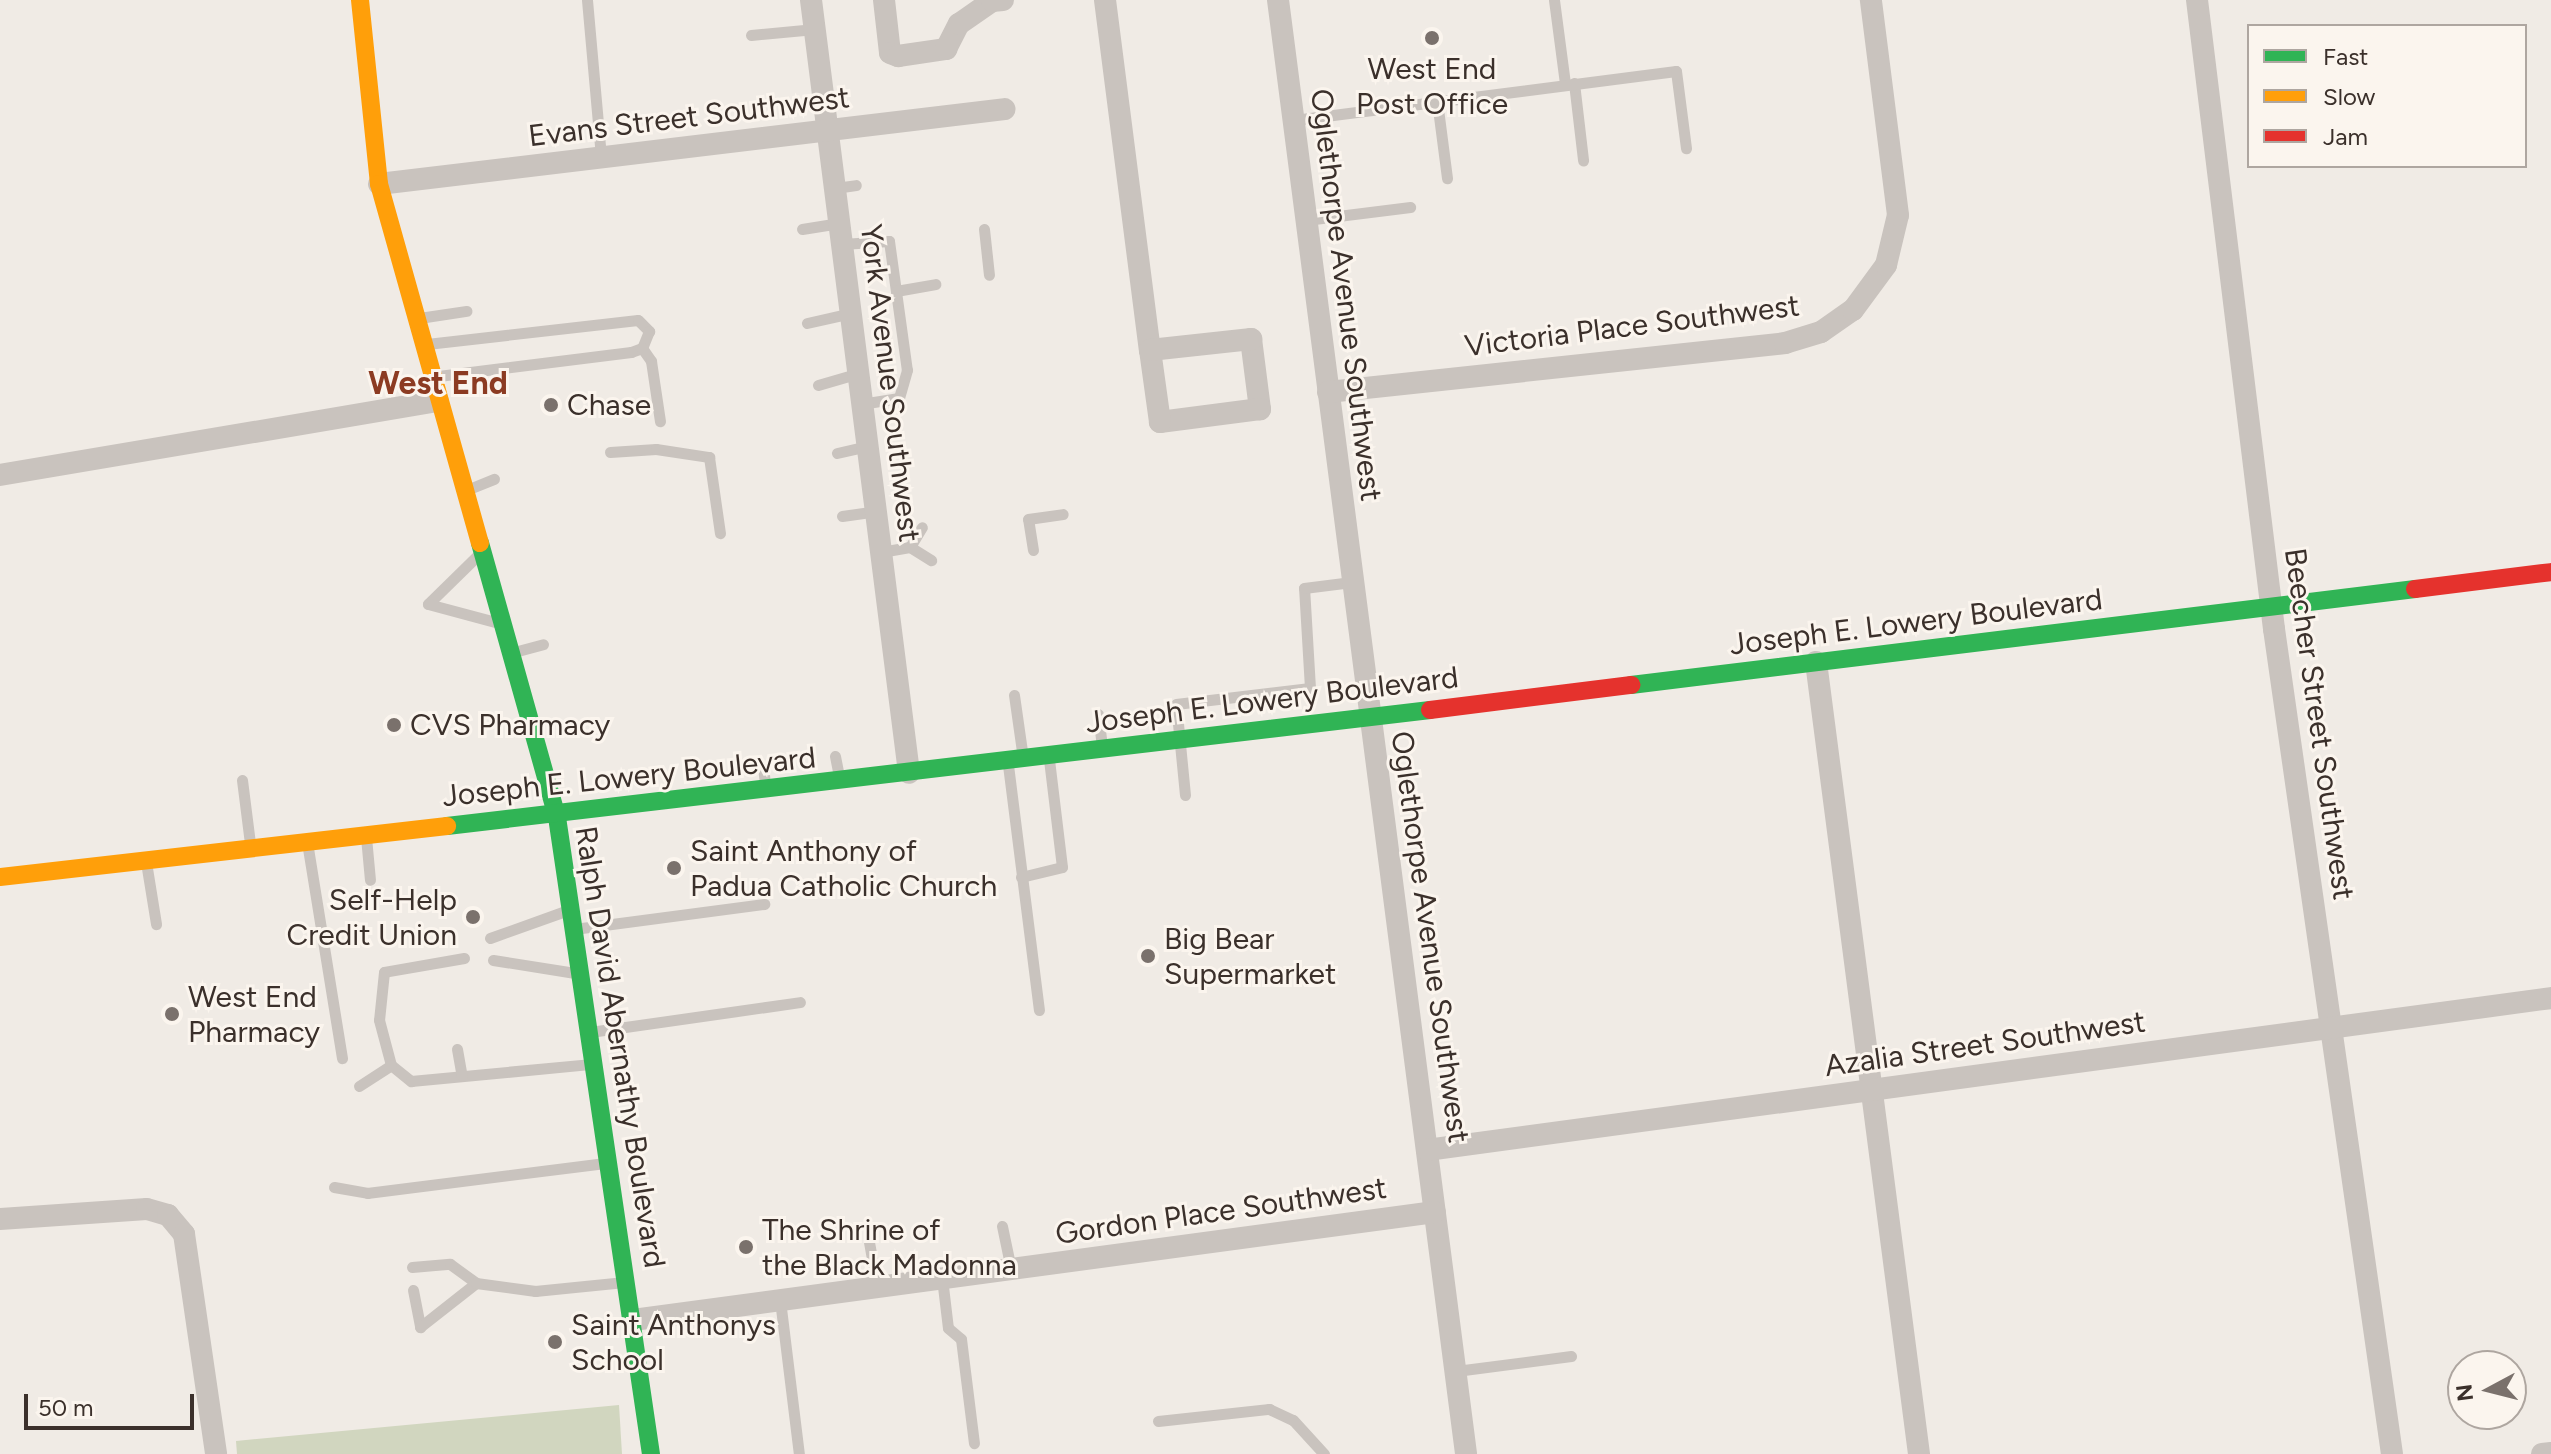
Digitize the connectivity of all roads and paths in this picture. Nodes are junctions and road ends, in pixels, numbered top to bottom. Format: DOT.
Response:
graph roads {
  1 [pos="360,0"];
  2 [pos="587,0"];
  3 [pos="811,0"];
  4 [pos="884,0"];
  5 [pos="1003,0"];
  6 [pos="1105,0"];
  7 [pos="1278,0"];
  8 [pos="1554,0"];
  9 [pos="1871,0"];
  10 [pos="2197,0"];
  11 [pos="815,29"];
  12 [pos="751,35"];
  13 [pos="1570,84"];
  14 [pos="1437,101"];
  15 [pos="1005,109"];
  16 [pos="1294,120"];
  17 [pos="828,130"];
  18 [pos="1686,148"];
  19 [pos="601,158"];
  20 [pos="1583,160"];
  21 [pos="1447,178"];
  22 [pos="379,184"];
  23 [pos="1410,207"];
  24 [pos="1306,220"];
  25 [pos="802,229"];
  26 [pos="984,229"];
  27 [pos="841,234"];
  28 [pos="989,275"];
  29 [pos="935,284"];
  30 [pos="896,291"];
  31 [pos="466,311"];
  32 [pos="851,313"];
  33 [pos="415,318"];
  34 [pos="807,323"];
  35 [pos="422,344"];
  36 [pos="642,348"];
  37 [pos="1150,350"];
  38 [pos="859,373"];
  39 [pos="431,377"];
  40 [pos="818,385"];
  41 [pos="1328,392"];
  42 [pos="438,401"];
  43 [pos="862,404"];
  44 [pos="660,421"];
  45 [pos="867,446"];
  46 [pos="610,452"];
  47 [pos="837,453"];
  48 [pos="0,475"];
  49 [pos="494,479"];
  50 [pos="464,491"];
  51 [pos="876,511"];
  52 [pos="1063,514"];
  53 [pos="842,516"];
  54 [pos="922,527"];
  55 [pos="720,533"];
  56 [pos="910,547"];
  57 [pos="1033,550"];
  58 [pos="481,552"];
  59 [pos="881,552"];
  60 [pos="931,560"];
  61 [pos="2551,572"];
  62 [pos="1352,582"];
  63 [pos="2271,607"];
  64 [pos="501,624"];
  65 [pos="543,644"];
  66 [pos="510,653"];
  67 [pos="1816,662"];
  68 [pos="1014,695"];
  69 [pos="1098,714"];
  70 [pos="1370,715"];
  71 [pos="1181,739"];
  72 [pos="1102,749"];
  73 [pos="1048,755"];
  74 [pos="835,756"];
  75 [pos="1015,759"];
  76 [pos="763,767"];
  77 [pos="909,773"];
  78 [pos="242,780"];
  79 [pos="840,782"];
  80 [pos="766,791"];
  81 [pos="1185,795"];
  82 [pos="557,817"];
  83 [pos="366,833"];
  84 [pos="307,840"];
  85 [pos="251,846"];
  86 [pos="146,858"];
  87 [pos="0,877"];
  88 [pos="1021,877"];
  89 [pos="370,880"];
  90 [pos="764,904"];
  91 [pos="571,909"];
  92 [pos="156,924"];
  93 [pos="574,929"];
  94 [pos="490,938"];
  95 [pos="460,955"];
  96 [pos="493,960"];
  97 [pos="580,973"];
  98 [pos="2551,998"];
  99 [pos="800,1002"];
  100 [pos="1039,1010"];
  101 [pos="2332,1028"];
  102 [pos="589,1032"];
  103 [pos="457,1049"];
  104 [pos="342,1058"];
  105 [pos="594,1064"];
  106 [pos="391,1065"];
  107 [pos="462,1076"];
  108 [pos="359,1086"];
  109 [pos="1871,1090"];
  110 [pos="1427,1150"];
  111 [pos="609,1163"];
  112 [pos="334,1187"];
  113 [pos="1435,1212"];
  114 [pos="0,1219"];
  115 [pos="1002,1226"];
  116 [pos="869,1242"];
  117 [pos="412,1267"];
  118 [pos="1011,1269"];
  119 [pos="942,1278"];
  120 [pos="627,1282"];
  121 [pos="476,1283"];
  122 [pos="877,1287"];
  123 [pos="413,1290"];
  124 [pos="780,1300"];
  125 [pos="633,1320"];
  126 [pos="1571,1356"];
  127 [pos="1456,1371"];
  128 [pos="1158,1421"];
  129 [pos="974,1443"];
  130 [pos="2551,1453"];
  131 [pos="216,1454"];
  132 [pos="651,1454"];
  133 [pos="799,1454"];
  134 [pos="1324,1454"];
  135 [pos="1466,1454"];
  136 [pos="1919,1454"];
  137 [pos="2392,1454"];
  138 [pos="2542,1454"];
  1 -- 22 [label="main road, Ralph David Abernathy Boulevard"];
  2 -- 19 [label="lane"];
  3 -- 11 [label="street, York Avenue Southwest"];
  4 -- 5 [label="street"];
  6 -- 37 [label="street"];
  7 -- 16 [label="street, Oglethorpe Avenue Southwest"];
  8 -- 13 [label="lane"];
  9 -- 41 [label="street, Victoria Place Southwest"];
  10 -- 63 [label="street, Beecher Street Southwest"];
  11 -- 12 [label="lane"];
  11 -- 17 [label="street, York Avenue Southwest"];
  13 -- 14 [label="lane"];
  13 -- 18 [label="lane"];
  13 -- 20 [label="lane"];
  14 -- 16 [label="lane"];
  14 -- 21 [label="lane"];
  15 -- 17 [label="street, Evans Street Southwest"];
  16 -- 24 [label="street, Oglethorpe Avenue Southwest"];
  17 -- 19 [label="street, Evans Street Southwest"];
  17 -- 27 [label="street, York Avenue Southwest"];
  19 -- 22 [label="street, Evans Street Southwest"];
  22 -- 33 [label="main road, Ralph David Abernathy Boulevard"];
  23 -- 24 [label="lane"];
  24 -- 41 [label="street, Oglethorpe Avenue Southwest"];
  25 -- 27 [label="lane"];
  26 -- 28 [label="lane"];
  27 -- 30 [label="lane"];
  27 -- 32 [label="street, York Avenue Southwest"];
  29 -- 30 [label="lane"];
  30 -- 43 [label="lane"];
  31 -- 33 [label="lane"];
  32 -- 34 [label="lane"];
  32 -- 38 [label="street, York Avenue Southwest"];
  33 -- 35 [label="main road, Ralph David Abernathy Boulevard"];
  35 -- 36 [label="lane"];
  35 -- 39 [label="main road, Ralph David Abernathy Boulevard"];
  36 -- 39 [label="lane"];
  36 -- 44 [label="lane"];
  37 -- 37 [label="street"];
  38 -- 40 [label="lane"];
  38 -- 43 [label="street, York Avenue Southwest"];
  39 -- 42 [label="main road, Ralph David Abernathy Boulevard"];
  41 -- 62 [label="street, Oglethorpe Avenue Southwest"];
  42 -- 48 [label="street"];
  42 -- 50 [label="main road, Ralph David Abernathy Boulevard"];
  43 -- 45 [label="street, York Avenue Southwest"];
  45 -- 47 [label="lane"];
  45 -- 51 [label="street, York Avenue Southwest"];
  46 -- 55 [label="lane"];
  49 -- 50 [label="lane"];
  50 -- 58 [label="main road, Ralph David Abernathy Boulevard"];
  51 -- 53 [label="lane"];
  51 -- 59 [label="street, York Avenue Southwest"];
  52 -- 57 [label="lane"];
  54 -- 56 [label="lane"];
  56 -- 59 [label="lane"];
  56 -- 60 [label="lane"];
  58 -- 64 [label="main road, Ralph David Abernathy Boulevard"];
  58 -- 64 [label="lane"];
  59 -- 77 [label="street, York Avenue Southwest"];
  61 -- 63 [label="main road, Joseph E. Lowery Boulevard"];
  62 -- 70 [label="street, Oglethorpe Avenue Southwest"];
  62 -- 71 [label="lane"];
  63 -- 67 [label="main road, Joseph E. Lowery Boulevard"];
  63 -- 101 [label="street, Beecher Street Southwest"];
  64 -- 66 [label="main road, Ralph David Abernathy Boulevard"];
  65 -- 66 [label="lane"];
  66 -- 82 [label="main road, Ralph David Abernathy Boulevard"];
  67 -- 70 [label="main road, Joseph E. Lowery Boulevard"];
  67 -- 109 [label="street"];
  68 -- 75 [label="lane"];
  69 -- 72 [label="lane"];
  70 -- 71 [label="main road, Joseph E. Lowery Boulevard"];
  70 -- 110 [label="street, Oglethorpe Avenue Southwest"];
  71 -- 72 [label="main road, Joseph E. Lowery Boulevard"];
  71 -- 81 [label="lane"];
  72 -- 73 [label="main road, Joseph E. Lowery Boulevard"];
  73 -- 75 [label="main road, Joseph E. Lowery Boulevard"];
  73 -- 88 [label="lane"];
  74 -- 79 [label="lane"];
  75 -- 77 [label="main road, Joseph E. Lowery Boulevard"];
  75 -- 88 [label="lane"];
  76 -- 80 [label="lane"];
  77 -- 79 [label="main road, Joseph E. Lowery Boulevard"];
  78 -- 85 [label="lane"];
  79 -- 80 [label="main road, Joseph E. Lowery Boulevard"];
  80 -- 82 [label="main road, Joseph E. Lowery Boulevard"];
  82 -- 83 [label="main road, Joseph E. Lowery Boulevard"];
  82 -- 91 [label="main road, Ralph David Abernathy Boulevard"];
  83 -- 84 [label="main road, Joseph E. Lowery Boulevard"];
  83 -- 89 [label="lane"];
  84 -- 85 [label="main road, Joseph E. Lowery Boulevard"];
  84 -- 104 [label="lane"];
  85 -- 86 [label="main road, Joseph E. Lowery Boulevard"];
  86 -- 87 [label="main road, Joseph E. Lowery Boulevard"];
  86 -- 92 [label="lane"];
  88 -- 100 [label="lane"];
  90 -- 93 [label="lane"];
  91 -- 93 [label="main road, Ralph David Abernathy Boulevard"];
  91 -- 94 [label="lane"];
  93 -- 97 [label="main road, Ralph David Abernathy Boulevard"];
  95 -- 106 [label="lane"];
  96 -- 97 [label="lane"];
  97 -- 102 [label="main road, Ralph David Abernathy Boulevard"];
  98 -- 101 [label="street, Azalia Street Southwest"];
  99 -- 102 [label="lane"];
  101 -- 109 [label="street, Azalia Street Southwest"];
  101 -- 137 [label="street, Beecher Street Southwest"];
  102 -- 105 [label="main road, Ralph David Abernathy Boulevard"];
  103 -- 107 [label="lane"];
  105 -- 107 [label="lane"];
  105 -- 111 [label="main road, Ralph David Abernathy Boulevard"];
  106 -- 107 [label="lane"];
  106 -- 108 [label="lane"];
  109 -- 110 [label="street, Azalia Street Southwest"];
  109 -- 136 [label="street"];
  110 -- 113 [label="street, Oglethorpe Avenue Southwest"];
  111 -- 112 [label="lane"];
  111 -- 120 [label="main road, Ralph David Abernathy Boulevard"];
  113 -- 118 [label="street, Gordon Place Southwest"];
  113 -- 127 [label="street, Oglethorpe Avenue Southwest"];
  114 -- 131 [label="street"];
  115 -- 118 [label="lane"];
  116 -- 122 [label="lane"];
  117 -- 121 [label="lane"];
  118 -- 119 [label="street, Gordon Place Southwest"];
  119 -- 122 [label="street, Gordon Place Southwest"];
  119 -- 129 [label="lane"];
  120 -- 121 [label="lane"];
  120 -- 125 [label="main road, Ralph David Abernathy Boulevard"];
  121 -- 123 [label="lane"];
  122 -- 124 [label="street, Gordon Place Southwest"];
  124 -- 125 [label="street, Gordon Place Southwest"];
  124 -- 133 [label="lane"];
  125 -- 132 [label="main road, Ralph David Abernathy Boulevard"];
  126 -- 127 [label="lane"];
  127 -- 135 [label="street, Oglethorpe Avenue Southwest"];
  128 -- 134 [label="lane"];
  130 -- 138 [label="street"];
}
